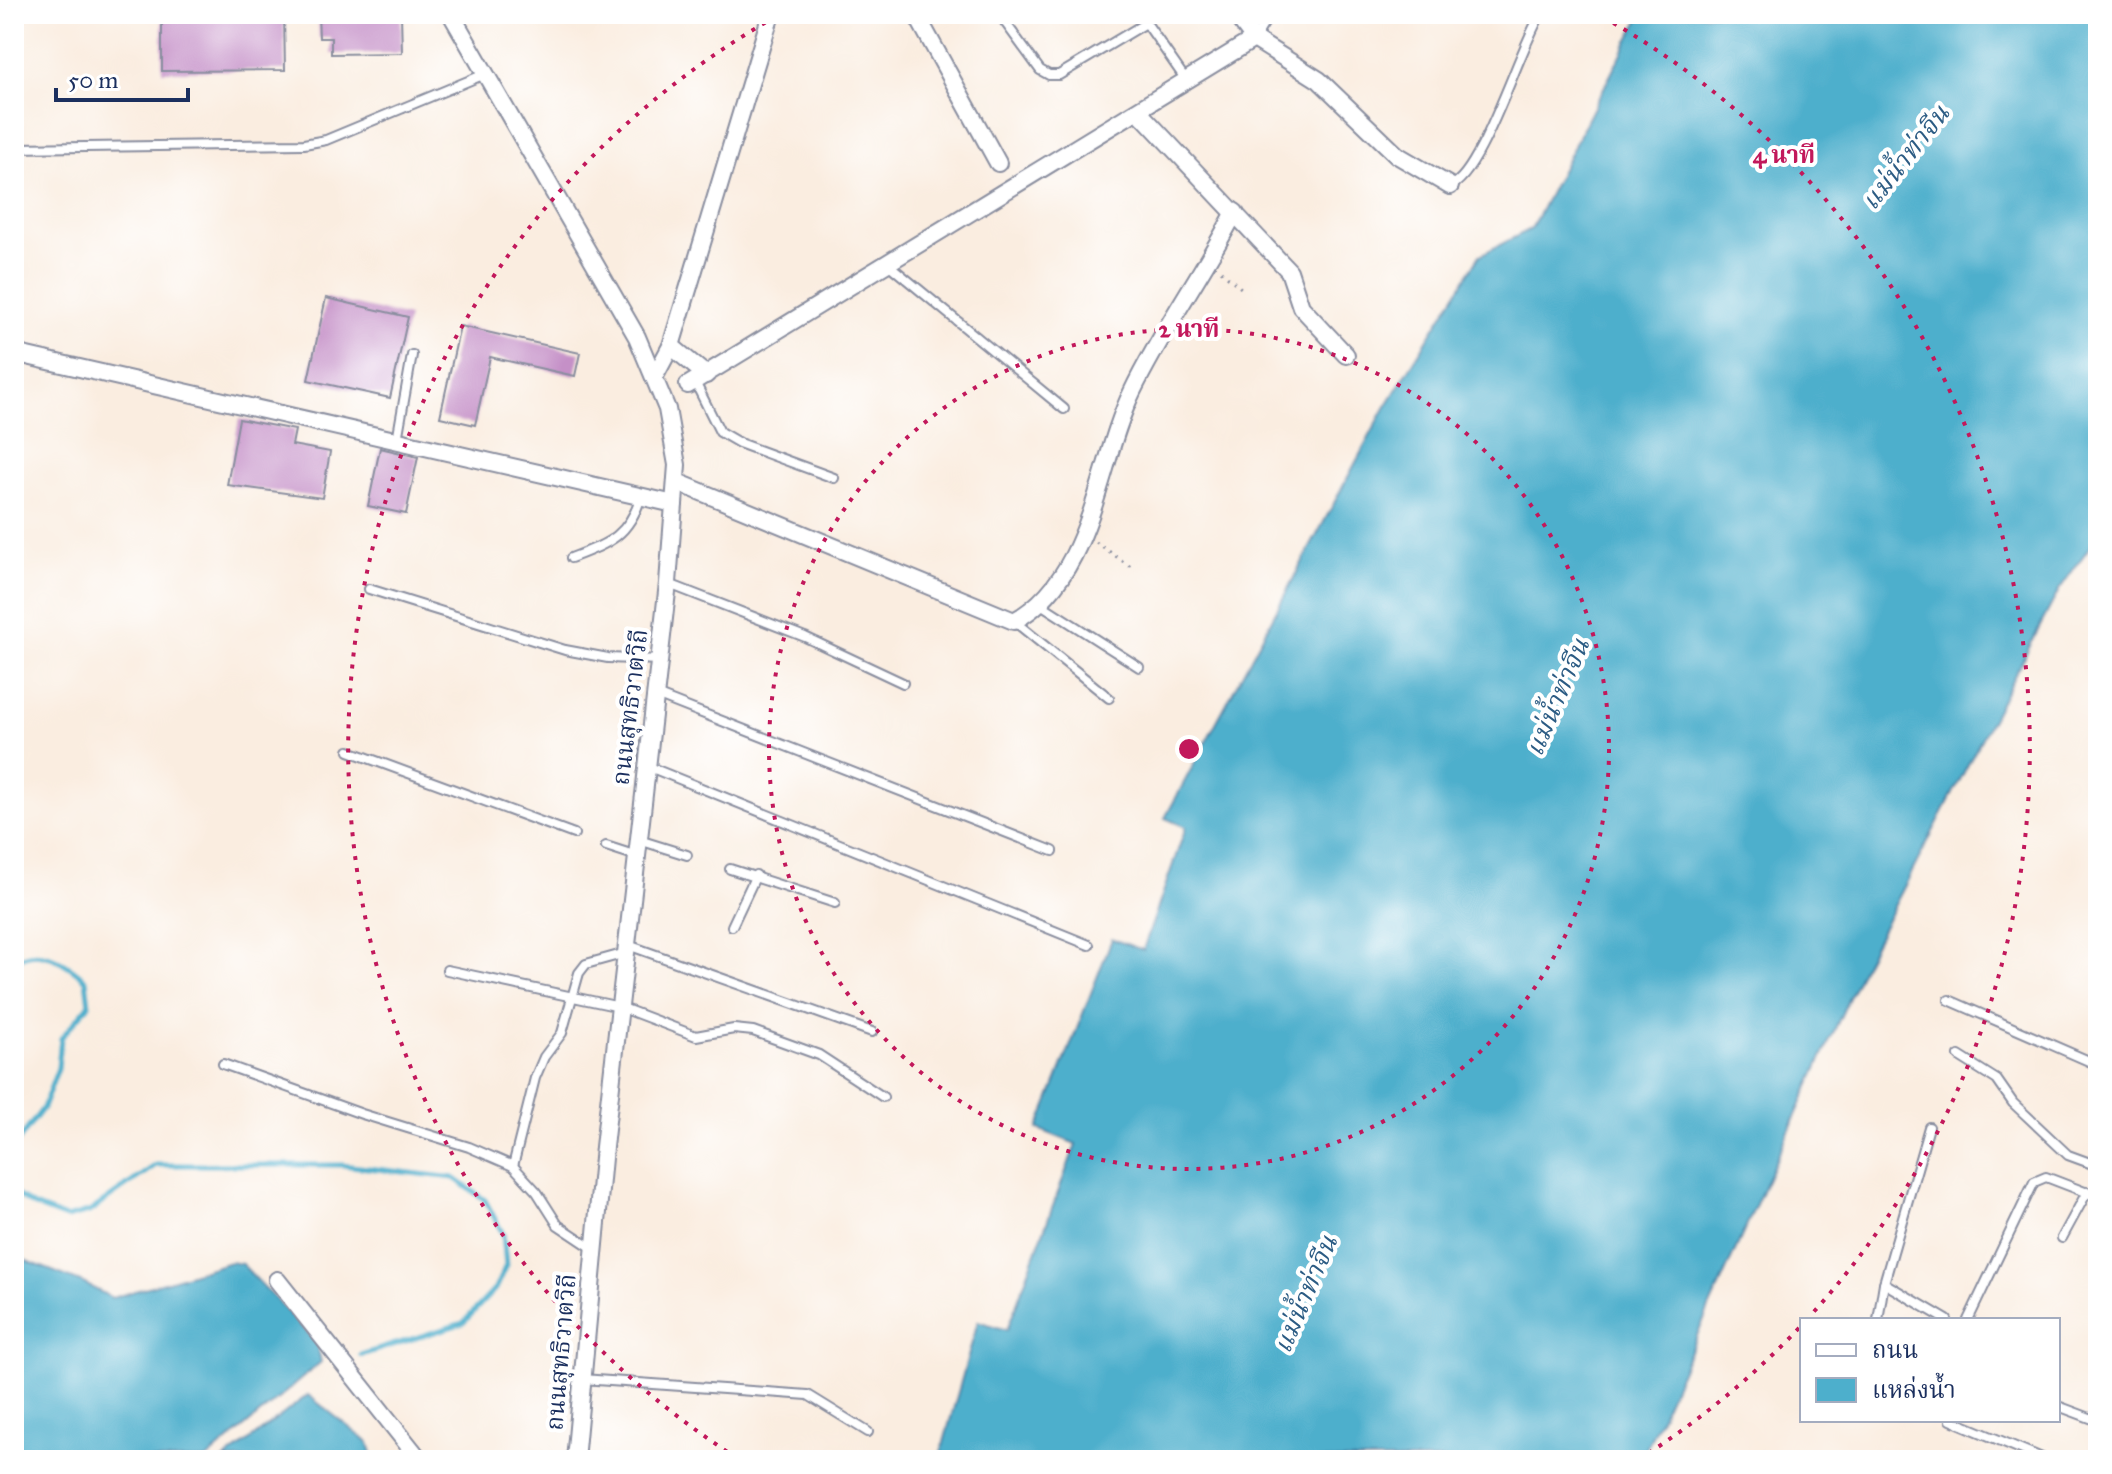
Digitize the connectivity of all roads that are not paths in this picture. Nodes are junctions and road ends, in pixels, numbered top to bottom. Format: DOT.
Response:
graph roads {
  1 [pos="451,14"];
  2 [pos="771,14"];
  3 [pos="916,14"];
  4 [pos="999,14"];
  5 [pos="1140,14"];
  6 [pos="1235,14"];
  7 [pos="1270,14"];
  8 [pos="1541,14"];
  9 [pos="1146,23"];
  10 [pos="1254,39"];
  11 [pos="485,74"];
  12 [pos="1187,81"];
  13 [pos="1138,111"];
  14 [pos="14,148"];
  15 [pos="1450,186"];
  16 [pos="1013,188"];
  17 [pos="1235,212"];
  18 [pos="888,264"];
  19 [pos="671,346"];
  20 [pos="14,353"];
  21 [pos="412,355"];
  22 [pos="1346,355"];
  23 [pos="655,376"];
  24 [pos="692,383"];
  25 [pos="664,400"];
  26 [pos="1064,409"];
  27 [pos="397,440"];
  28 [pos="834,478"];
  29 [pos="677,482"];
  30 [pos="641,497"];
  31 [pos="674,504"];
  32 [pos="571,558"];
  33 [pos="668,583"];
  34 [pos="369,589"];
  35 [pos="1038,603"];
  36 [pos="1014,621"];
  37 [pos="660,660"];
  38 [pos="1139,667"];
  39 [pos="903,683"];
  40 [pos="656,694"];
  41 [pos="1109,698"];
  42 [pos="349,751"];
  43 [pos="646,766"];
  44 [pos="574,834"];
  45 [pos="606,846"];
  46 [pos="638,848"];
  47 [pos="1053,851"];
  48 [pos="687,855"];
  49 [pos="730,869"];
  50 [pos="756,875"];
  51 [pos="835,903"];
  52 [pos="732,926"];
  53 [pos="1089,945"];
  54 [pos="627,949"];
  55 [pos="447,970"];
  56 [pos="572,999"];
  57 [pos="1949,1000"];
  58 [pos="620,1007"];
  59 [pos="872,1032"];
  60 [pos="1959,1056"];
  61 [pos="223,1064"];
  62 [pos="2098,1065"];
  63 [pos="883,1097"];
  64 [pos="1929,1127"];
  65 [pos="513,1166"];
  66 [pos="2098,1166"];
  67 [pos="2087,1192"];
  68 [pos="2098,1197"];
  69 [pos="2062,1238"];
  70 [pos="594,1249"];
  71 [pos="277,1280"];
  72 [pos="1884,1283"];
  73 [pos="1878,1318"];
  74 [pos="1944,1318"];
  75 [pos="1969,1318"];
  76 [pos="581,1379"];
  77 [pos="2060,1407"];
  78 [pos="2098,1421"];
  79 [pos="1956,1422"];
  80 [pos="868,1432"];
  81 [pos="2042,1458"];
  82 [pos="420,1460"];
  83 [pos="575,1460"];
  1 -- 11 [label="street, ถนนสุทธิวาตวิถี"];
  2 -- 19 [label="street"];
  3 -- 16 [label="street"];
  4 -- 9 [label="lane"];
  5 -- 9 [label="lane"];
  6 -- 10 [label="street"];
  7 -- 10 [label="lane"];
  8 -- 15 [label="lane"];
  9 -- 12 [label="lane"];
  10 -- 12 [label="street"];
  10 -- 15 [label="street"];
  11 -- 14 [label="lane"];
  11 -- 23 [label="street, ถนนสุทธิวาตวิถี"];
  12 -- 13 [label="street"];
  13 -- 16 [label="street"];
  13 -- 17 [label="street"];
  16 -- 18 [label="street"];
  17 -- 22 [label="street"];
  17 -- 35 [label="street"];
  18 -- 24 [label="street"];
  18 -- 26 [label="lane"];
  19 -- 23 [label="street"];
  19 -- 24 [label="street"];
  20 -- 27 [label="street"];
  21 -- 27 [label="lane"];
  23 -- 25 [label="street, ถนนสุทธิวาตวิถี"];
  24 -- 25 [label="street"];
  24 -- 28 [label="lane"];
  25 -- 29 [label="street, ถนนสุทธิวาตวิถี"];
  27 -- 30 [label="street"];
  29 -- 31 [label="street, ถนนสุทธิวาตวิถี"];
  29 -- 36 [label="street"];
  30 -- 31 [label="street"];
  30 -- 32 [label="lane"];
  31 -- 33 [label="street, ถนนสุทธิวาตวิถี"];
  33 -- 37 [label="street, ถนนสุทธิวาตวิถี"];
  33 -- 39 [label="lane"];
  34 -- 37 [label="lane"];
  35 -- 36 [label="street"];
  35 -- 38 [label="lane"];
  36 -- 41 [label="lane"];
  37 -- 40 [label="street, ถนนสุทธิวาตวิถี"];
  40 -- 43 [label="street, ถนนสุทธิวาตวิถี"];
  40 -- 47 [label="lane"];
  42 -- 44 [label="lane"];
  43 -- 46 [label="street, ถนนสุทธิวาตวิถี"];
  43 -- 53 [label="lane"];
  45 -- 46 [label="lane"];
  46 -- 48 [label="lane"];
  46 -- 54 [label="street, ถนนสุทธิวาตวิถี"];
  49 -- 50 [label="lane"];
  50 -- 51 [label="lane"];
  50 -- 52 [label="lane"];
  54 -- 56 [label="lane"];
  54 -- 58 [label="street, ถนนสุทธิวาตวิถี"];
  54 -- 59 [label="lane"];
  55 -- 56 [label="lane"];
  56 -- 58 [label="lane"];
  56 -- 65 [label="lane"];
  57 -- 62 [label="lane"];
  58 -- 63 [label="lane"];
  58 -- 70 [label="street, ถนนสุทธิวาตวิถี"];
  60 -- 66 [label="lane"];
  61 -- 65 [label="lane"];
  64 -- 72 [label="lane"];
  65 -- 70 [label="lane"];
  67 -- 68 [label="lane"];
  67 -- 69 [label="lane"];
  67 -- 75 [label="lane"];
  70 -- 76 [label="street, ถนนสุทธิวาตวิถี"];
  71 -- 82 [label="street"];
  72 -- 73 [label="lane"];
  72 -- 74 [label="lane"];
  76 -- 80 [label="lane"];
  76 -- 83 [label="street, ถนนสุทธิวาตวิถี"];
  77 -- 78 [label="lane"];
  79 -- 81 [label="lane"];
}
